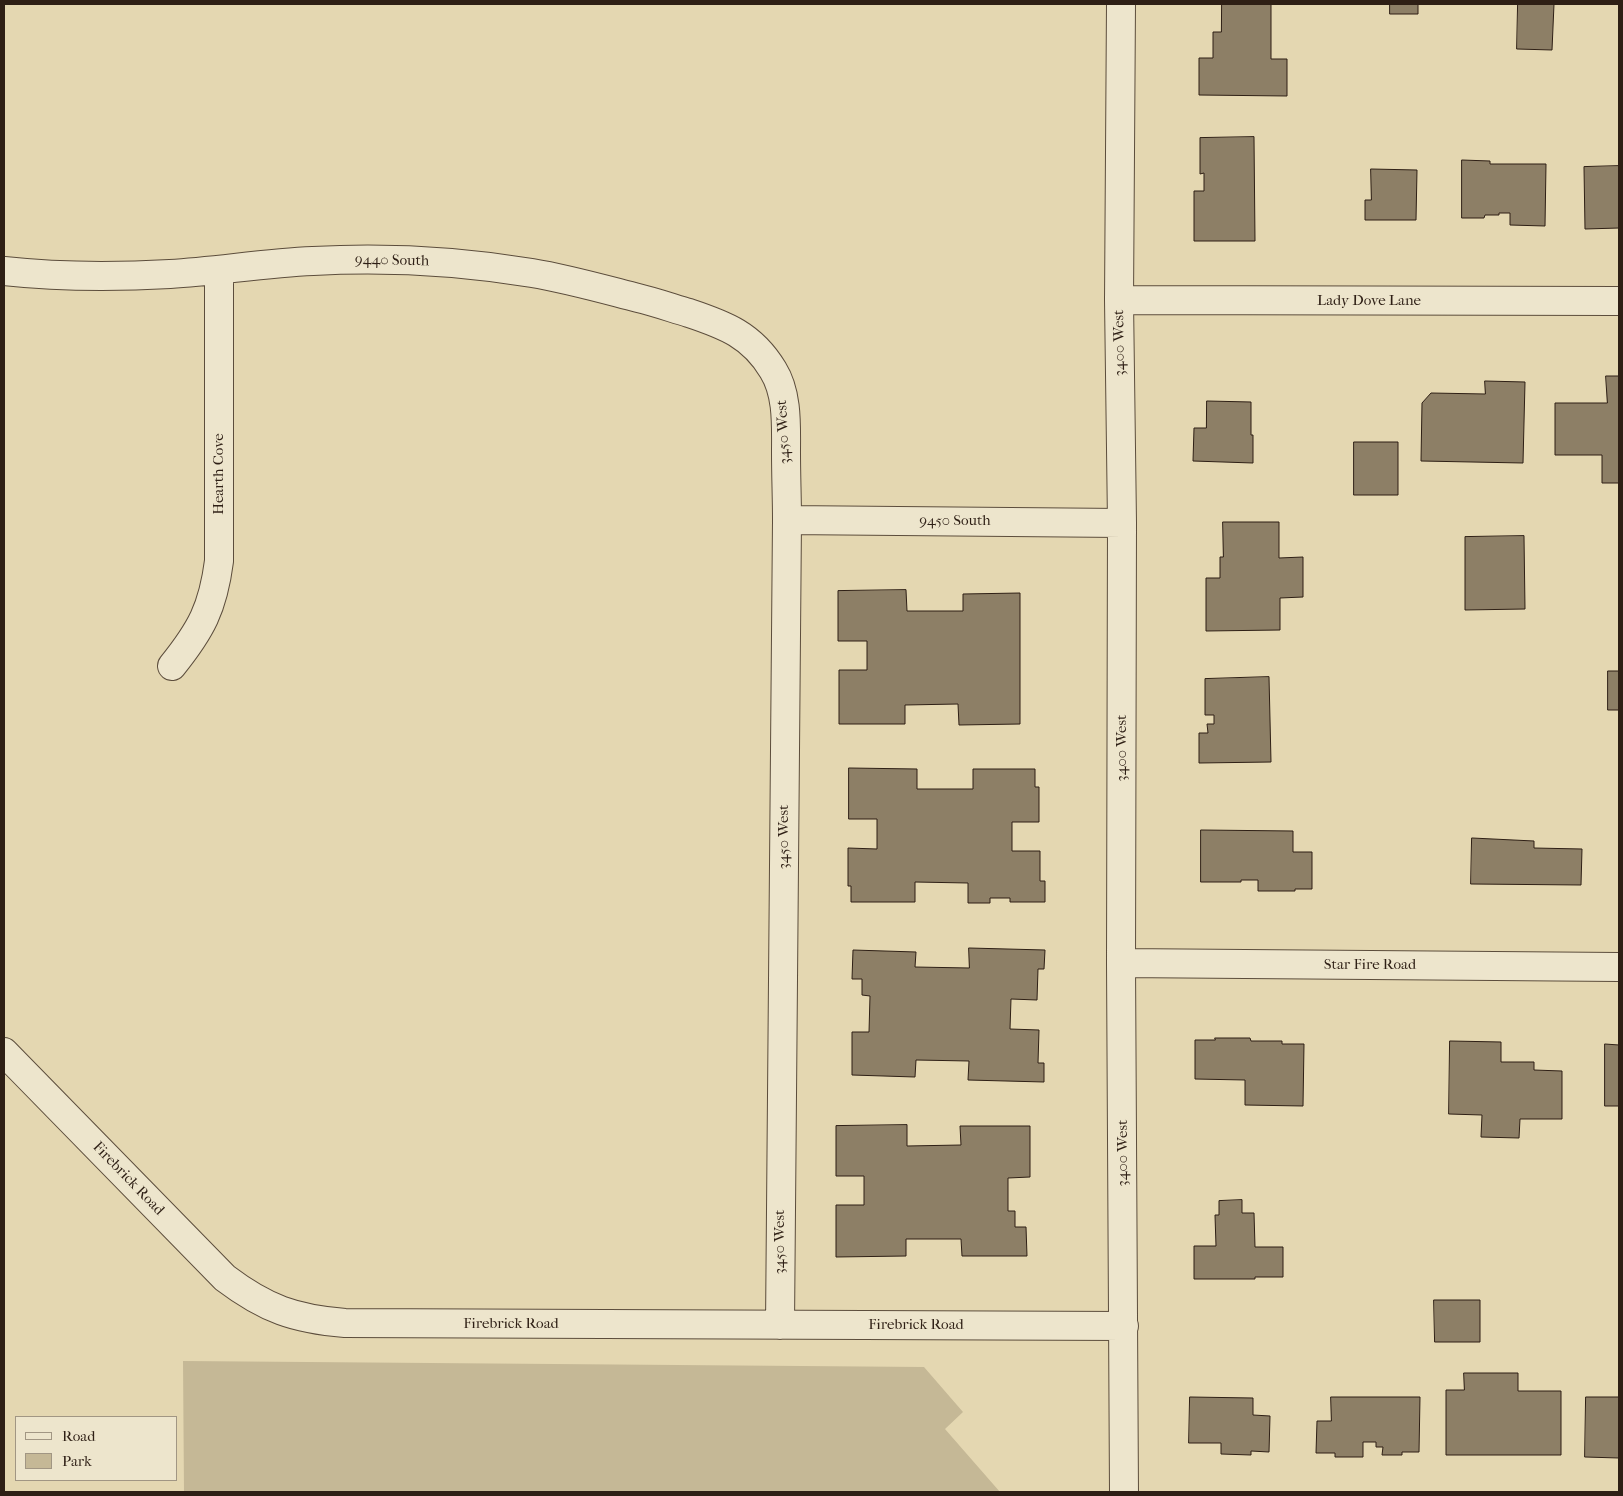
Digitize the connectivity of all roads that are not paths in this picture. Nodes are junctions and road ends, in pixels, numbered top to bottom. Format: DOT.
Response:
graph roads {
  1 [pos="1121,4"];
  2 [pos="219,270"];
  3 [pos="4,271"];
  4 [pos="1120,300"];
  5 [pos="1619,301"];
  6 [pos="763,355"];
  7 [pos="787,520"];
  8 [pos="1122,523"];
  9 [pos="172,666"];
  10 [pos="1121,963"];
  11 [pos="1619,967"];
  12 [pos="4,1052"];
  13 [pos="780,1324"];
  14 [pos="1124,1326"];
  15 [pos="1124,1492"];
  1 -- 4 [label="street, 3400 West"];
  2 -- 3 [label="street, 9440 South"];
  2 -- 6 [label="street, 9440 South"];
  2 -- 9 [label="street, Hearth Cove"];
  4 -- 5 [label="street, Lady Dove Lane"];
  4 -- 8 [label="street, 3400 West"];
  6 -- 7 [label="street, 3450 West"];
  7 -- 8 [label="street, 9450 South"];
  7 -- 13 [label="street, 3450 West"];
  8 -- 10 [label="street, 3400 West"];
  10 -- 11 [label="street, Star Fire Road"];
  10 -- 14 [label="street, 3400 West"];
  12 -- 13 [label="street, Firebrick Road"];
  13 -- 14 [label="street, Firebrick Road"];
  14 -- 15 [label="street, 3400 West"];
}
